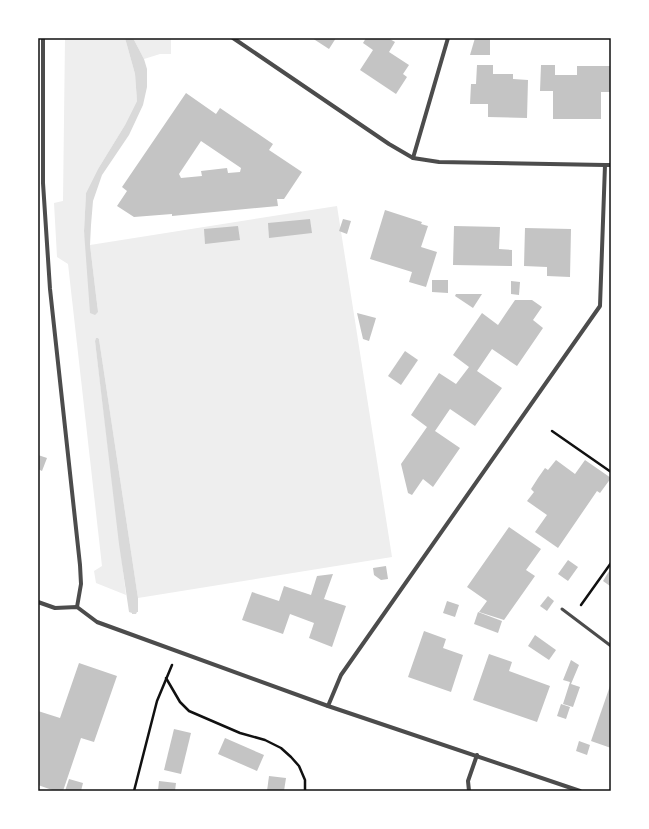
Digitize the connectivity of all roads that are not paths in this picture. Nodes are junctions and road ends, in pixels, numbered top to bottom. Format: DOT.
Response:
graph roads {
  1 [pos="43,38"];
  2 [pos="233,38"];
  3 [pos="448,38"];
  4 [pos="413,158"];
  5 [pos="605,165"];
  6 [pos="611,165"];
  7 [pos="38,602"];
  8 [pos="77,607"];
  9 [pos="562,609"];
  10 [pos="611,646"];
  11 [pos="328,706"];
  12 [pos="477,756"];
  13 [pos="469,791"];
  14 [pos="580,791"];
  1 -- 8 [label="street"];
  2 -- 4 [label="street"];
  3 -- 4 [label="street"];
  4 -- 5 [label="street"];
  5 -- 6 [label="street"];
  5 -- 11 [label="street"];
  7 -- 8 [label="street"];
  8 -- 11 [label="street"];
  9 -- 10 [label="lane"];
  11 -- 12 [label="street"];
  12 -- 13 [label="street"];
  12 -- 14 [label="street"];
}
